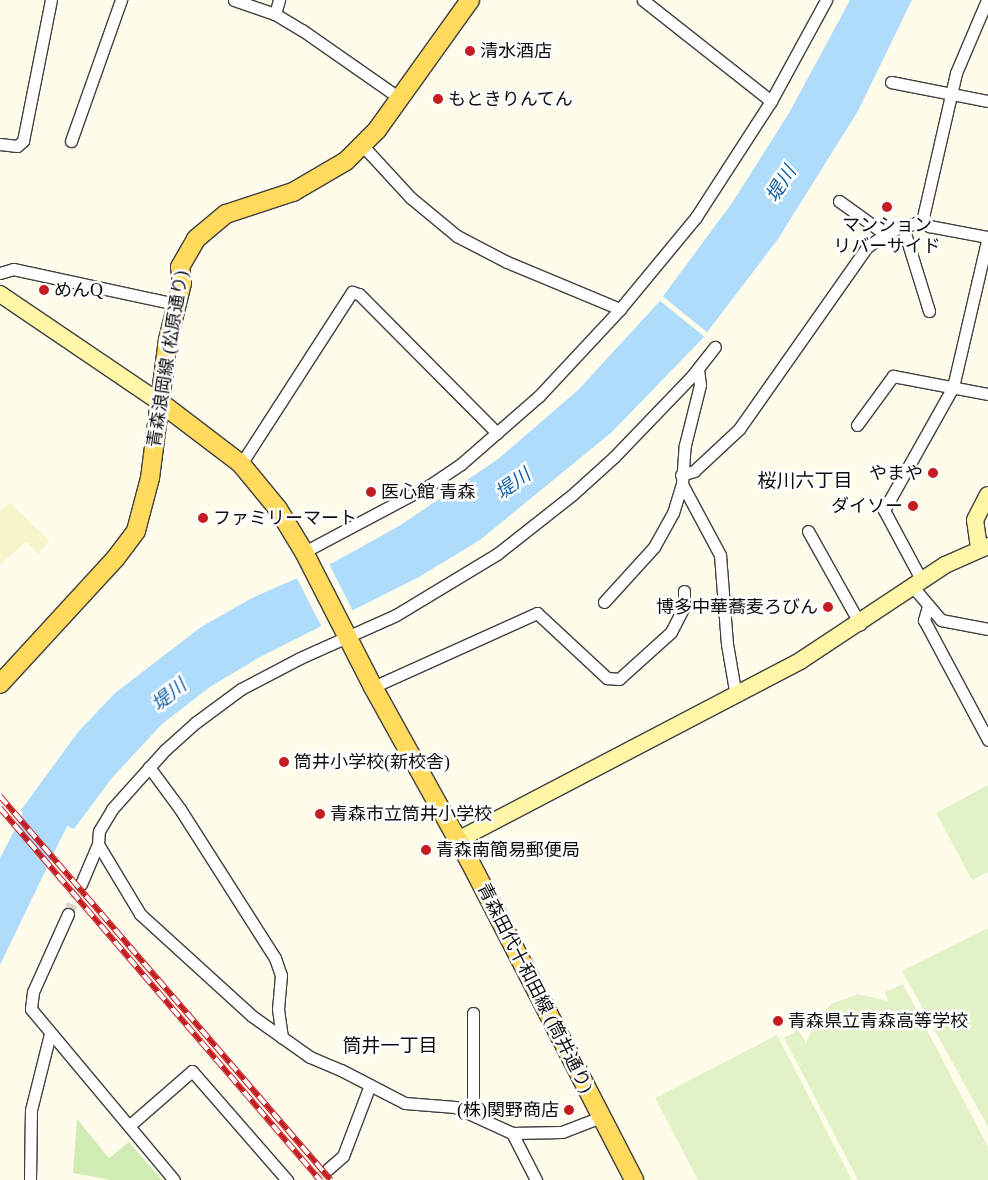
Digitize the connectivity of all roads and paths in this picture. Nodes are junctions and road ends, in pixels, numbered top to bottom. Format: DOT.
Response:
graph roads {
  1 [pos="51,0"];
  2 [pos="121,0"];
  3 [pos="234,0"];
  4 [pos="279,0"];
  5 [pos="470,0"];
  6 [pos="643,0"];
  7 [pos="826,0"];
  8 [pos="987,0"];
  9 [pos="275,14"];
  10 [pos="892,82"];
  11 [pos="951,93"];
  12 [pos="401,99"];
  13 [pos="771,101"];
  14 [pos="988,101"];
  15 [pos="71,141"];
  16 [pos="0,144"];
  17 [pos="363,146"];
  18 [pos="839,201"];
  19 [pos="922,221"];
  20 [pos="903,227"];
  21 [pos="885,234"];
  22 [pos="988,237"];
  23 [pos="0,273"];
  24 [pos="0,294"];
  25 [pos="176,304"];
  26 [pos="620,309"];
  27 [pos="929,311"];
  28 [pos="715,347"];
  29 [pos="698,369"];
  30 [pos="952,387"];
  31 [pos="988,394"];
  32 [pos="161,403"];
  33 [pos="857,426"];
  34 [pos="497,433"];
  35 [pos="241,464"];
  36 [pos="682,480"];
  37 [pos="988,495"];
  38 [pos="808,531"];
  39 [pos="984,547"];
  40 [pos="305,554"];
  41 [pos="918,584"];
  42 [pos="684,591"];
  43 [pos="604,602"];
  44 [pos="928,606"];
  45 [pos="860,624"];
  46 [pos="988,629"];
  47 [pos="347,635"];
  48 [pos="0,684"];
  49 [pos="373,687"];
  50 [pos="736,696"];
  51 [pos="988,740"];
  52 [pos="149,767"];
  53 [pos="458,840"];
  54 [pos="98,844"];
  55 [pos="81,884"];
  56 [pos="68,914"];
  57 [pos="473,1013"];
  58 [pos="50,1034"];
  59 [pos="282,1038"];
  60 [pos="370,1085"];
  61 [pos="473,1114"];
  62 [pos="601,1117"];
  63 [pos="130,1125"];
  64 [pos="512,1133"];
  65 [pos="328,1169"];
  66 [pos="30,1180"];
  67 [pos="174,1180"];
  68 [pos="286,1180"];
  69 [pos="536,1180"];
  70 [pos="634,1180"];
  1 -- 16 [label="street"];
  2 -- 15 [label="street"];
  3 -- 9 [label="street"];
  4 -- 9 [label="street"];
  5 -- 12 [label="main road, 青森浪岡線 (松原通り)"];
  6 -- 13 [label="street"];
  7 -- 13 [label="street"];
  8 -- 11 [label="street"];
  9 -- 12 [label="street"];
  10 -- 11 [label="street"];
  11 -- 14 [label="street"];
  11 -- 19 [label="street"];
  12 -- 17 [label="main road, 青森浪岡線 (松原通り)"];
  13 -- 26 [label="street"];
  17 -- 25 [label="main road, 青森浪岡線 (松原通り)"];
  17 -- 26 [label="street"];
  18 -- 21 [label="street"];
  19 -- 20 [label="street"];
  19 -- 22 [label="street"];
  20 -- 21 [label="street"];
  20 -- 27 [label="street"];
  21 -- 36 [label="street"];
  22 -- 30 [label="street"];
  23 -- 25 [label="street"];
  24 -- 32 [label="street"];
  25 -- 32 [label="main road, 青森浪岡線 (松原通り)"];
  26 -- 34 [label="street"];
  28 -- 29 [label="street"];
  29 -- 36 [label="street"];
  29 -- 47 [label="street"];
  30 -- 31 [label="street"];
  30 -- 33 [label="street"];
  30 -- 41 [label="street"];
  32 -- 35 [label="main road, 青森田代十和田線 (筒井通り)"];
  32 -- 48 [label="main road, 青森浪岡線 (松原通り)"];
  34 -- 35 [label="street"];
  34 -- 40 [label="street"];
  35 -- 40 [label="main road, 青森田代十和田線 (筒井通り)"];
  36 -- 43 [label="street"];
  36 -- 50 [label="street"];
  37 -- 39 [label="street"];
  38 -- 45 [label="street"];
  39 -- 41 [label="street"];
  40 -- 47 [label="main road, 青森田代十和田線 (筒井通り)"];
  41 -- 44 [label="street"];
  41 -- 45 [label="street"];
  42 -- 49 [label="street"];
  44 -- 46 [label="street"];
  44 -- 51 [label="street"];
  45 -- 50 [label="street"];
  47 -- 49 [label="main road, 青森田代十和田線 (筒井通り)"];
  47 -- 52 [label="street"];
  49 -- 53 [label="main road, 青森田代十和田線 (筒井通り)"];
  50 -- 53 [label="street"];
  52 -- 54 [label="street"];
  52 -- 59 [label="street"];
  53 -- 62 [label="main road, 青森田代十和田線 (筒井通り)"];
  54 -- 55 [label="street"];
  54 -- 59 [label="street"];
  56 -- 58 [label="street"];
  57 -- 61 [label="street"];
  58 -- 63 [label="street"];
  58 -- 66 [label="street"];
  59 -- 60 [label="street"];
  60 -- 61 [label="street"];
  60 -- 65 [label="street"];
  61 -- 64 [label="street"];
  62 -- 64 [label="street"];
  62 -- 70 [label="main road, 青森田代十和田線 (筒井通り)"];
  63 -- 67 [label="street"];
  63 -- 68 [label="street"];
  64 -- 69 [label="street"];
}
